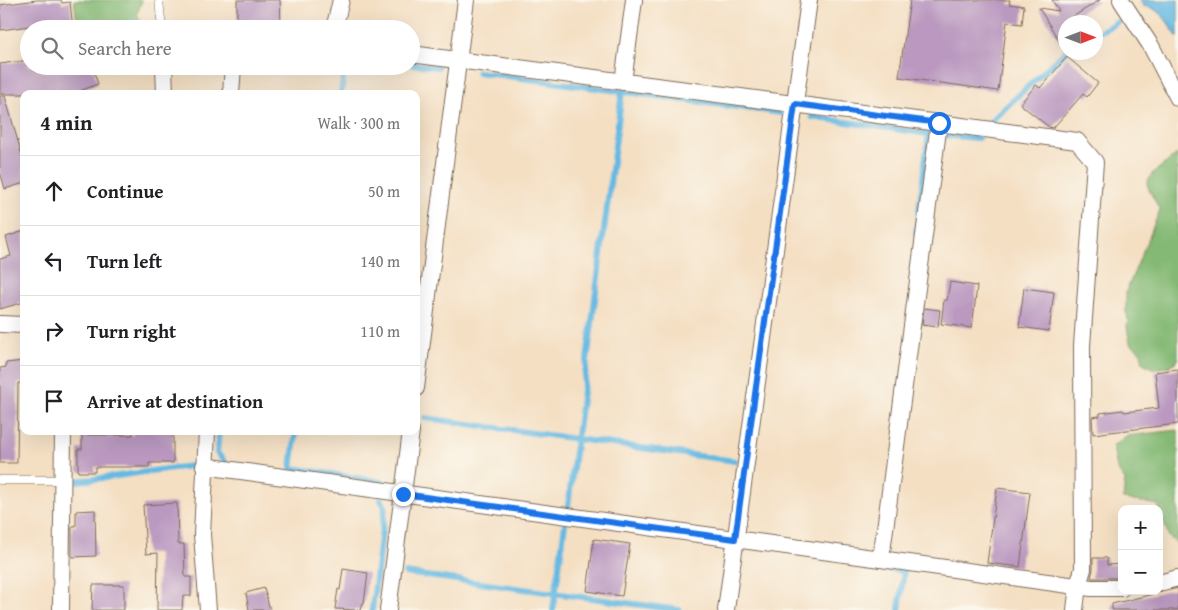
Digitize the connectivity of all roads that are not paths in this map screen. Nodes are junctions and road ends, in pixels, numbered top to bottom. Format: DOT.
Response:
graph roads {
  1 [pos="159,0"];
  2 [pos="341,0"];
  3 [pos="466,0"];
  4 [pos="634,0"];
  5 [pos="809,0"];
  6 [pos="1121,0"];
  7 [pos="161,20"];
  8 [pos="336,20"];
  9 [pos="420,55"];
  10 [pos="458,60"];
  11 [pos="164,75"];
  12 [pos="232,75"];
  13 [pos="623,82"];
  14 [pos="165,90"];
  15 [pos="231,90"];
  16 [pos="1178,98"];
  17 [pos="795,104"];
  18 [pos="939,123"];
  19 [pos="0,324"];
  20 [pos="20,324"];
  21 [pos="420,357"];
  22 [pos="63,435"];
  23 [pos="207,435"];
  24 [pos="410,435"];
  25 [pos="204,466"];
  26 [pos="0,480"];
  27 [pos="63,480"];
  28 [pos="403,494"];
  29 [pos="735,539"];
  30 [pos="881,559"];
  31 [pos="1178,578"];
  32 [pos="1163,582"];
  33 [pos="1078,585"];
  34 [pos="1118,588"];
  35 [pos="61,610"];
  36 [pos="208,610"];
  37 [pos="388,610"];
  38 [pos="726,610"];
  39 [pos="1074,610"];
  1 -- 7 [label="lane"];
  2 -- 8 [label="street"];
  3 -- 10 [label="street"];
  4 -- 13 [label="street"];
  5 -- 17 [label="street"];
  6 -- 16 [label="street"];
  9 -- 10 [label="street"];
  10 -- 13 [label="street"];
  10 -- 21 [label="street"];
  11 -- 14 [label="street"];
  12 -- 15 [label="street"];
  13 -- 17 [label="street"];
  17 -- 18 [label="street"];
  17 -- 29 [label="street"];
  18 -- 30 [label="street"];
  18 -- 33 [label="street"];
  19 -- 20 [label="street"];
  22 -- 27 [label="street"];
  23 -- 25 [label="street"];
  24 -- 28 [label="street"];
  25 -- 28 [label="street"];
  25 -- 36 [label="street"];
  26 -- 27 [label="lane"];
  27 -- 35 [label="street"];
  28 -- 29 [label="street"];
  28 -- 37 [label="street"];
  29 -- 30 [label="street"];
  29 -- 38 [label="street"];
  30 -- 33 [label="street"];
  31 -- 32 [label="street"];
  33 -- 34 [label="street"];
  33 -- 39 [label="street"];
}
